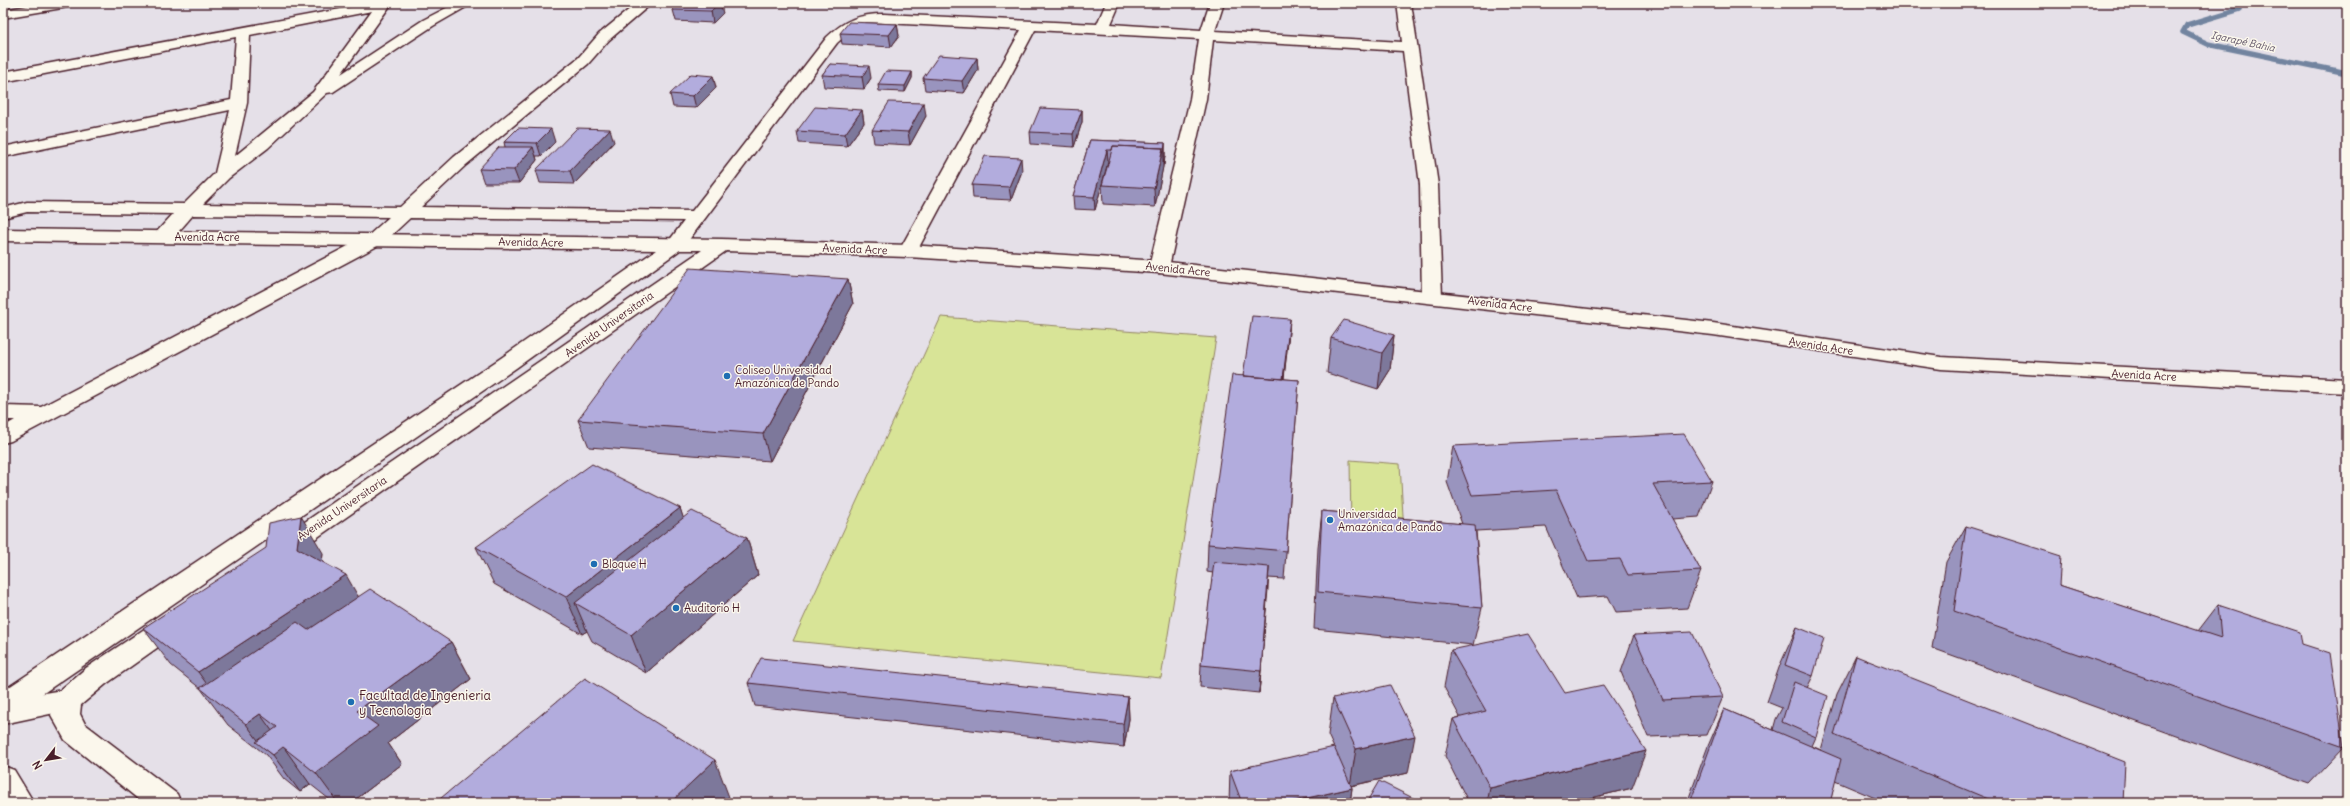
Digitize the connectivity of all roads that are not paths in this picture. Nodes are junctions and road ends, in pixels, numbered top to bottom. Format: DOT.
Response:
graph roads {
  1 [pos="68,3"];
  2 [pos="466,3"];
  3 [pos="645,3"];
  4 [pos="1113,3"];
  5 [pos="1217,3"];
  6 [pos="1404,3"];
  7 [pos="384,4"];
  8 [pos="26,7"];
  9 [pos="3,14"];
  10 [pos="1030,26"];
  11 [pos="1102,28"];
  12 [pos="243,32"];
  13 [pos="1207,35"];
  14 [pos="1410,46"];
  15 [pos="3,77"];
  16 [pos="318,95"];
  17 [pos="239,103"];
  18 [pos="3,152"];
  19 [pos="223,174"];
  20 [pos="188,209"];
  21 [pos="404,212"];
  22 [pos="3,213"];
  23 [pos="697,216"];
  24 [pos="3,235"];
  25 [pos="161,237"];
  26 [pos="376,239"];
  27 [pos="675,245"];
  28 [pos="722,245"];
  29 [pos="908,251"];
  30 [pos="1159,267"];
  31 [pos="1432,297"];
  32 [pos="2347,386"];
  33 [pos="3,413"];
  34 [pos="46,414"];
  35 [pos="3,436"];
  36 [pos="331,482"];
  37 [pos="364,494"];
  38 [pos="266,560"];
  39 [pos="194,609"];
  40 [pos="68,700"];
  41 [pos="3,706"];
  42 [pos="3,712"];
  43 [pos="3,779"];
  44 [pos="19,803"];
  45 [pos="166,803"];
  1 -- 8 [label="street"];
  2 -- 16 [label="street"];
  3 -- 21 [label="street"];
  4 -- 11 [label="street"];
  5 -- 13 [label="street"];
  6 -- 14 [label="street"];
  7 -- 12 [label="street"];
  7 -- 16 [label="street"];
  8 -- 9 [label="street"];
  10 -- 11 [label="street"];
  10 -- 23 [label="street"];
  10 -- 29 [label="street"];
  11 -- 13 [label="street"];
  12 -- 15 [label="street"];
  12 -- 17 [label="street"];
  13 -- 14 [label="street"];
  13 -- 30 [label="street"];
  14 -- 31 [label="street"];
  16 -- 19 [label="street"];
  17 -- 18 [label="street"];
  17 -- 19 [label="street"];
  19 -- 20 [label="street"];
  20 -- 21 [label="street"];
  20 -- 22 [label="street"];
  20 -- 25 [label="street"];
  21 -- 23 [label="street"];
  21 -- 26 [label="street"];
  23 -- 27 [label="street"];
  24 -- 25 [label="street, Avenida Acre"];
  25 -- 26 [label="street, Avenida Acre"];
  26 -- 27 [label="street, Avenida Acre"];
  26 -- 34 [label="street"];
  27 -- 28 [label="street, Avenida Acre"];
  27 -- 36 [label="street"];
  28 -- 29 [label="street, Avenida Acre"];
  28 -- 37 [label="street, Avenida Universitaria"];
  29 -- 30 [label="street, Avenida Acre"];
  30 -- 31 [label="street, Avenida Acre"];
  31 -- 32 [label="street, Avenida Acre"];
  33 -- 34 [label="street"];
  34 -- 35 [label="street"];
  36 -- 37 [label="street"];
  36 -- 41 [label="street"];
  37 -- 38 [label="street, Avenida Universitaria"];
  39 -- 40 [label="street"];
  40 -- 42 [label="street"];
  40 -- 45 [label="street"];
  43 -- 44 [label="street"];
}
